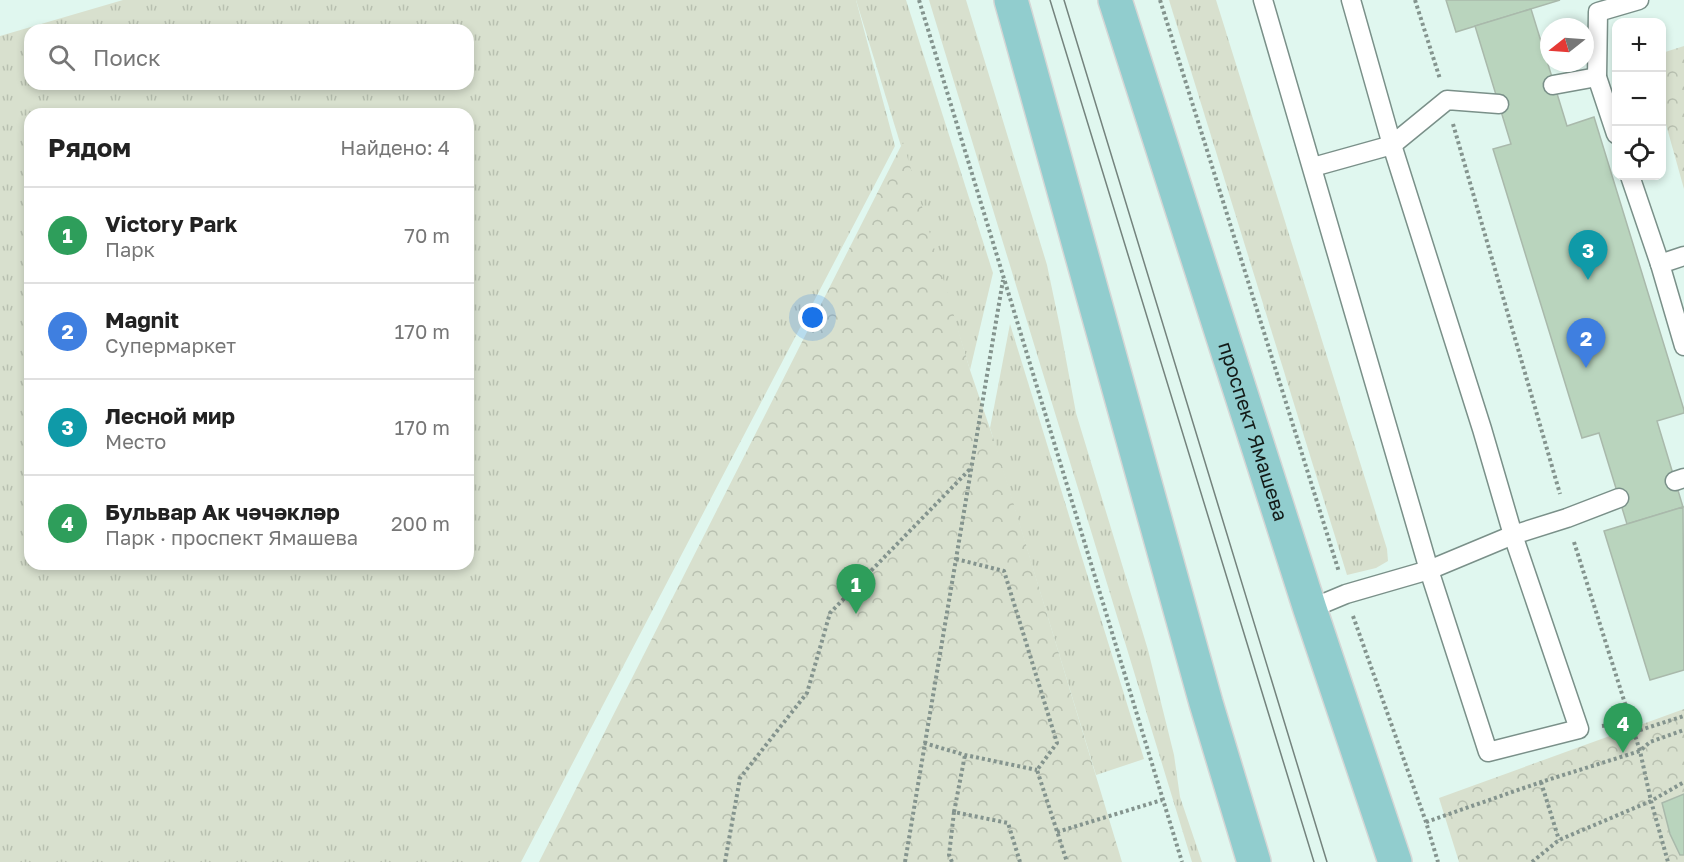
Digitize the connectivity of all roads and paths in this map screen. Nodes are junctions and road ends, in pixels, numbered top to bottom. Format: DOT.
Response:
graph roads {
  1 [pos="919,0"];
  2 [pos="1011,0"];
  3 [pos="1114,0"];
  4 [pos="1160,0"];
  5 [pos="1263,0"];
  6 [pos="1350,0"];
  7 [pos="1414,0"];
  8 [pos="1639,0"];
  9 [pos="1597,77"];
  10 [pos="1553,85"];
  11 [pos="1446,100"];
  12 [pos="1499,104"];
  13 [pos="1614,126"];
  14 [pos="1392,145"];
  15 [pos="1313,167"];
  16 [pos="1631,180"];
  17 [pos="1684,256"];
  18 [pos="1660,264"];
  19 [pos="1004,277"];
  20 [pos="1684,346"];
  21 [pos="972,466"];
  22 [pos="1619,498"];
  23 [pos="1567,518"];
  24 [pos="1513,535"];
  25 [pos="956,559"];
  26 [pos="1429,570"];
  27 [pos="1346,594"];
  28 [pos="1310,609"];
  29 [pos="1684,716"];
  30 [pos="1684,730"];
  31 [pos="1634,732"];
  32 [pos="924,742"];
  33 [pos="1640,751"];
  34 [pos="965,755"];
  35 [pos="1037,770"];
  36 [pos="1541,782"];
  37 [pos="1684,782"];
  38 [pos="1162,800"];
  39 [pos="1651,801"];
  40 [pos="954,812"];
  41 [pos="1426,822"];
  42 [pos="1057,832"];
  43 [pos="1559,840"];
  44 [pos="725,862"];
  45 [pos="905,862"];
  46 [pos="952,862"];
  47 [pos="1020,862"];
  48 [pos="1067,862"];
  49 [pos="1182,862"];
  50 [pos="1254,862"];
  51 [pos="1395,862"];
  52 [pos="1438,862"];
  53 [pos="1532,862"];
  54 [pos="1668,862"];
  1 -- 19 [label="path"];
  2 -- 50 [label="main road"];
  3 -- 28 [label="main road, проспект Ямашева"];
  4 -- 27 [label="path"];
  5 -- 15 [label="lane"];
  6 -- 14 [label="lane"];
  7 -- 11 [label="path"];
  8 -- 9 [label="lane"];
  9 -- 10 [label="lane"];
  9 -- 13 [label="lane"];
  11 -- 12 [label="lane"];
  11 -- 14 [label="lane"];
  11 -- 23 [label="path"];
  14 -- 15 [label="lane"];
  14 -- 24 [label="lane"];
  15 -- 26 [label="lane"];
  16 -- 18 [label="lane"];
  17 -- 18 [label="lane"];
  18 -- 20 [label="lane"];
  19 -- 21 [label="path"];
  19 -- 38 [label="path"];
  21 -- 25 [label="path"];
  21 -- 44 [label="path"];
  22 -- 23 [label="lane"];
  23 -- 24 [label="lane"];
  23 -- 31 [label="path"];
  24 -- 26 [label="lane"];
  24 -- 26 [label="lane"];
  25 -- 32 [label="path"];
  25 -- 35 [label="path"];
  26 -- 27 [label="lane"];
  27 -- 28 [label="lane"];
  27 -- 41 [label="path"];
  28 -- 51 [label="main road, проспект Ямашева"];
  29 -- 31 [label="path"];
  30 -- 33 [label="path"];
  31 -- 33 [label="path"];
  32 -- 34 [label="path"];
  32 -- 45 [label="path"];
  33 -- 36 [label="path"];
  33 -- 39 [label="path"];
  34 -- 35 [label="path"];
  34 -- 40 [label="path"];
  35 -- 42 [label="path"];
  36 -- 41 [label="path"];
  36 -- 43 [label="path"];
  37 -- 39 [label="path"];
  38 -- 42 [label="path"];
  38 -- 49 [label="path"];
  39 -- 43 [label="path"];
  39 -- 54 [label="path"];
  40 -- 46 [label="path"];
  40 -- 47 [label="path"];
  41 -- 52 [label="path"];
  42 -- 48 [label="path"];
  43 -- 53 [label="path"];
}
